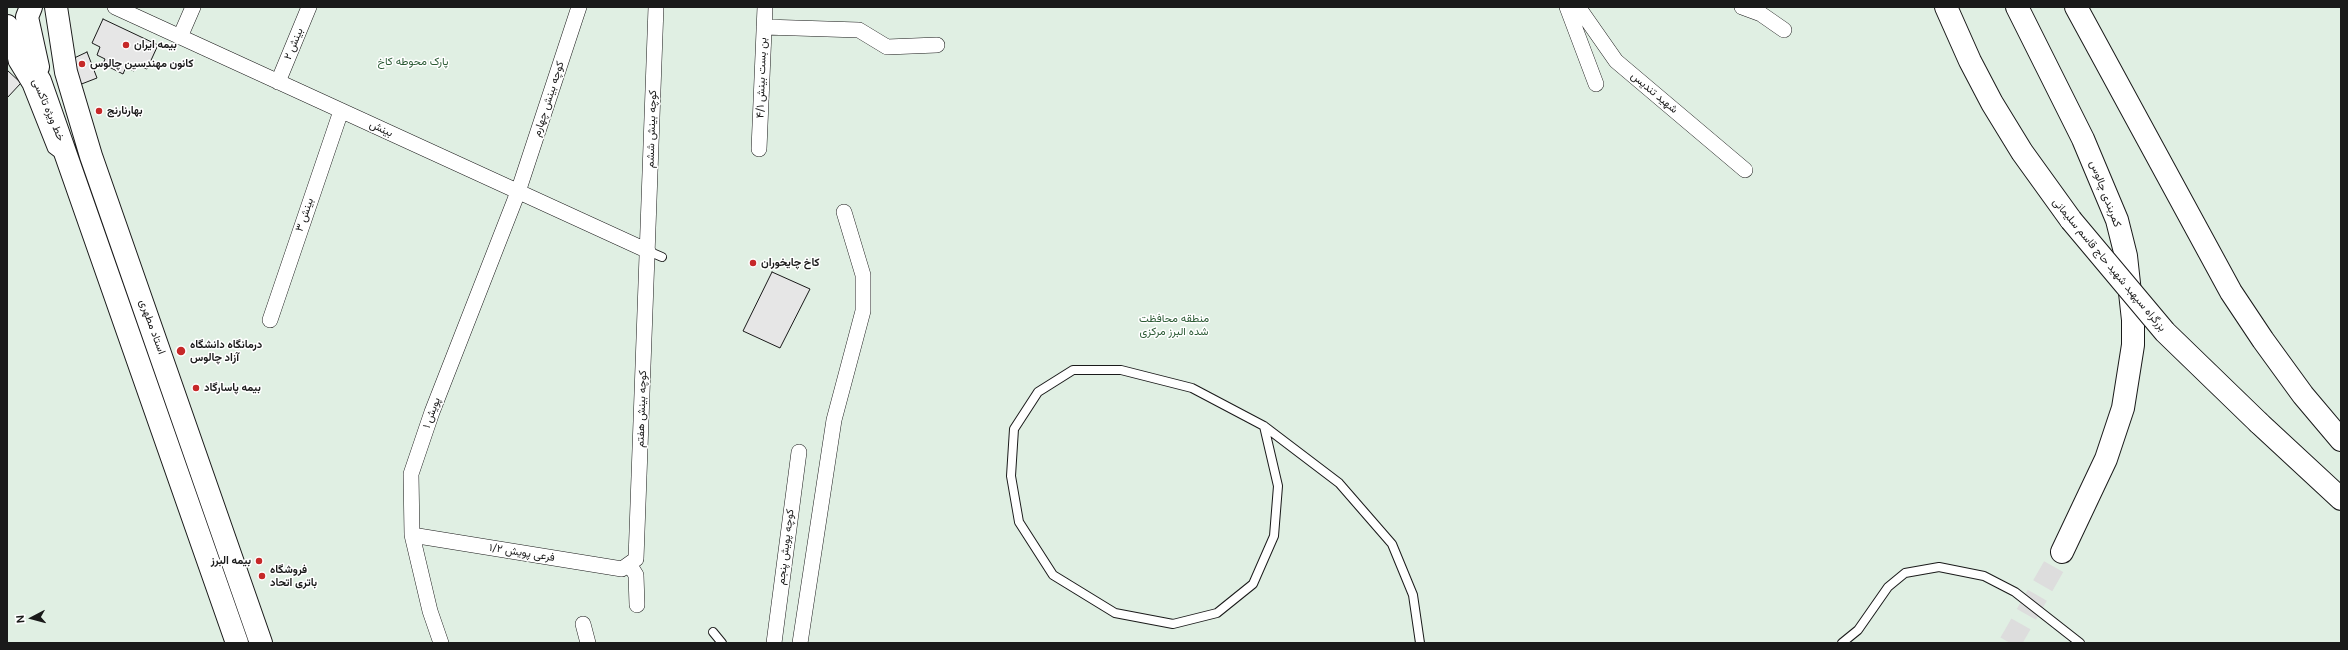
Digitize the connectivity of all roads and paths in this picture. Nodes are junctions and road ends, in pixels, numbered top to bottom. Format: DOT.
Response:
graph roads {
  1 [pos="31,7"];
  2 [pos="115,7"];
  3 [pos="193,7"];
  4 [pos="309,7"];
  5 [pos="579,7"];
  6 [pos="656,7"];
  7 [pos="765,7"];
  8 [pos="1566,7"];
  9 [pos="1575,7"];
  10 [pos="1742,7"];
  11 [pos="1946,7"];
  12 [pos="2016,7"];
  13 [pos="2076,7"];
  14 [pos="54,9"];
  15 [pos="7,26"];
  16 [pos="764,27"];
  17 [pos="1784,30"];
  18 [pos="7,34"];
  19 [pos="180,37"];
  20 [pos="937,46"];
  21 [pos="40,81"];
  22 [pos="278,82"];
  23 [pos="1596,84"];
  24 [pos="341,111"];
  25 [pos="759,149"];
  26 [pos="70,165"];
  27 [pos="1745,170"];
  28 [pos="518,192"];
  29 [pos="844,212"];
  30 [pos="648,251"];
  31 [pos="662,257"];
  32 [pos="270,320"];
  33 [pos="1264,426"];
  34 [pos="2341,440"];
  35 [pos="799,452"];
  36 [pos="2341,499"];
  37 [pos="412,535"];
  38 [pos="2062,552"];
  39 [pos="630,564"];
  40 [pos="637,605"];
  41 [pos="583,624"];
  42 [pos="712,632"];
  43 [pos="237,643"];
  44 [pos="261,643"];
  45 [pos="441,643"];
  46 [pos="588,643"];
  47 [pos="722,643"];
  48 [pos="774,643"];
  49 [pos="800,643"];
  50 [pos="1420,643"];
  51 [pos="1842,643"];
  52 [pos="2080,643"];
  1 -- 21 [label="main road"];
  2 -- 19 [label="street, بینش"];
  3 -- 19 [label="street"];
  4 -- 22 [label="street, بینش ۲"];
  5 -- 28 [label="street, کوچه بینش چهارم"];
  6 -- 30 [label="street, کوچه بینش ششم"];
  7 -- 16 [label="street, بن بست بینش ۴/۱"];
  8 -- 23 [label="street"];
  9 -- 27 [label="street, شهید تندیس"];
  10 -- 17 [label="street"];
  11 -- 36 [label="main road, بزرگراه سپهبد شهید حاج قاسم سلیمانی, bridge"];
  12 -- 38 [label="main road, کمربندی چالوس"];
  13 -- 34 [label="main road"];
  14 -- 44 [label="main road, استاد مطهری"];
  15 -- 21 [label="main road, استاد مطهری"];
  16 -- 20 [label="street"];
  16 -- 25 [label="street, بن بست بینش ۴/۱"];
  18 -- 26 [label="lane, خط ویژه تاکسی"];
  19 -- 22 [label="street, بینش"];
  21 -- 26 [label="main road, استاد مطهری"];
  22 -- 24 [label="street, بینش"];
  24 -- 28 [label="street, بینش"];
  24 -- 32 [label="street, بینش ۳"];
  26 -- 43 [label="main road, استاد مطهری"];
  28 -- 30 [label="street, بینش"];
  28 -- 37 [label="street, پویش ۱"];
  29 -- 49 [label="street"];
  30 -- 31 [label="lane"];
  30 -- 39 [label="street, کوچه بینش هفتم"];
  33 -- 33 [label="lane"];
  33 -- 50 [label="lane"];
  35 -- 48 [label="street, کوچه پویش پنجم"];
  37 -- 39 [label="street, فرعی پویش ۱/۲"];
  37 -- 45 [label="street, پویش ۱"];
  39 -- 40 [label="street"];
  41 -- 46 [label="street"];
  42 -- 47 [label="lane"];
  51 -- 52 [label="lane"];
}
